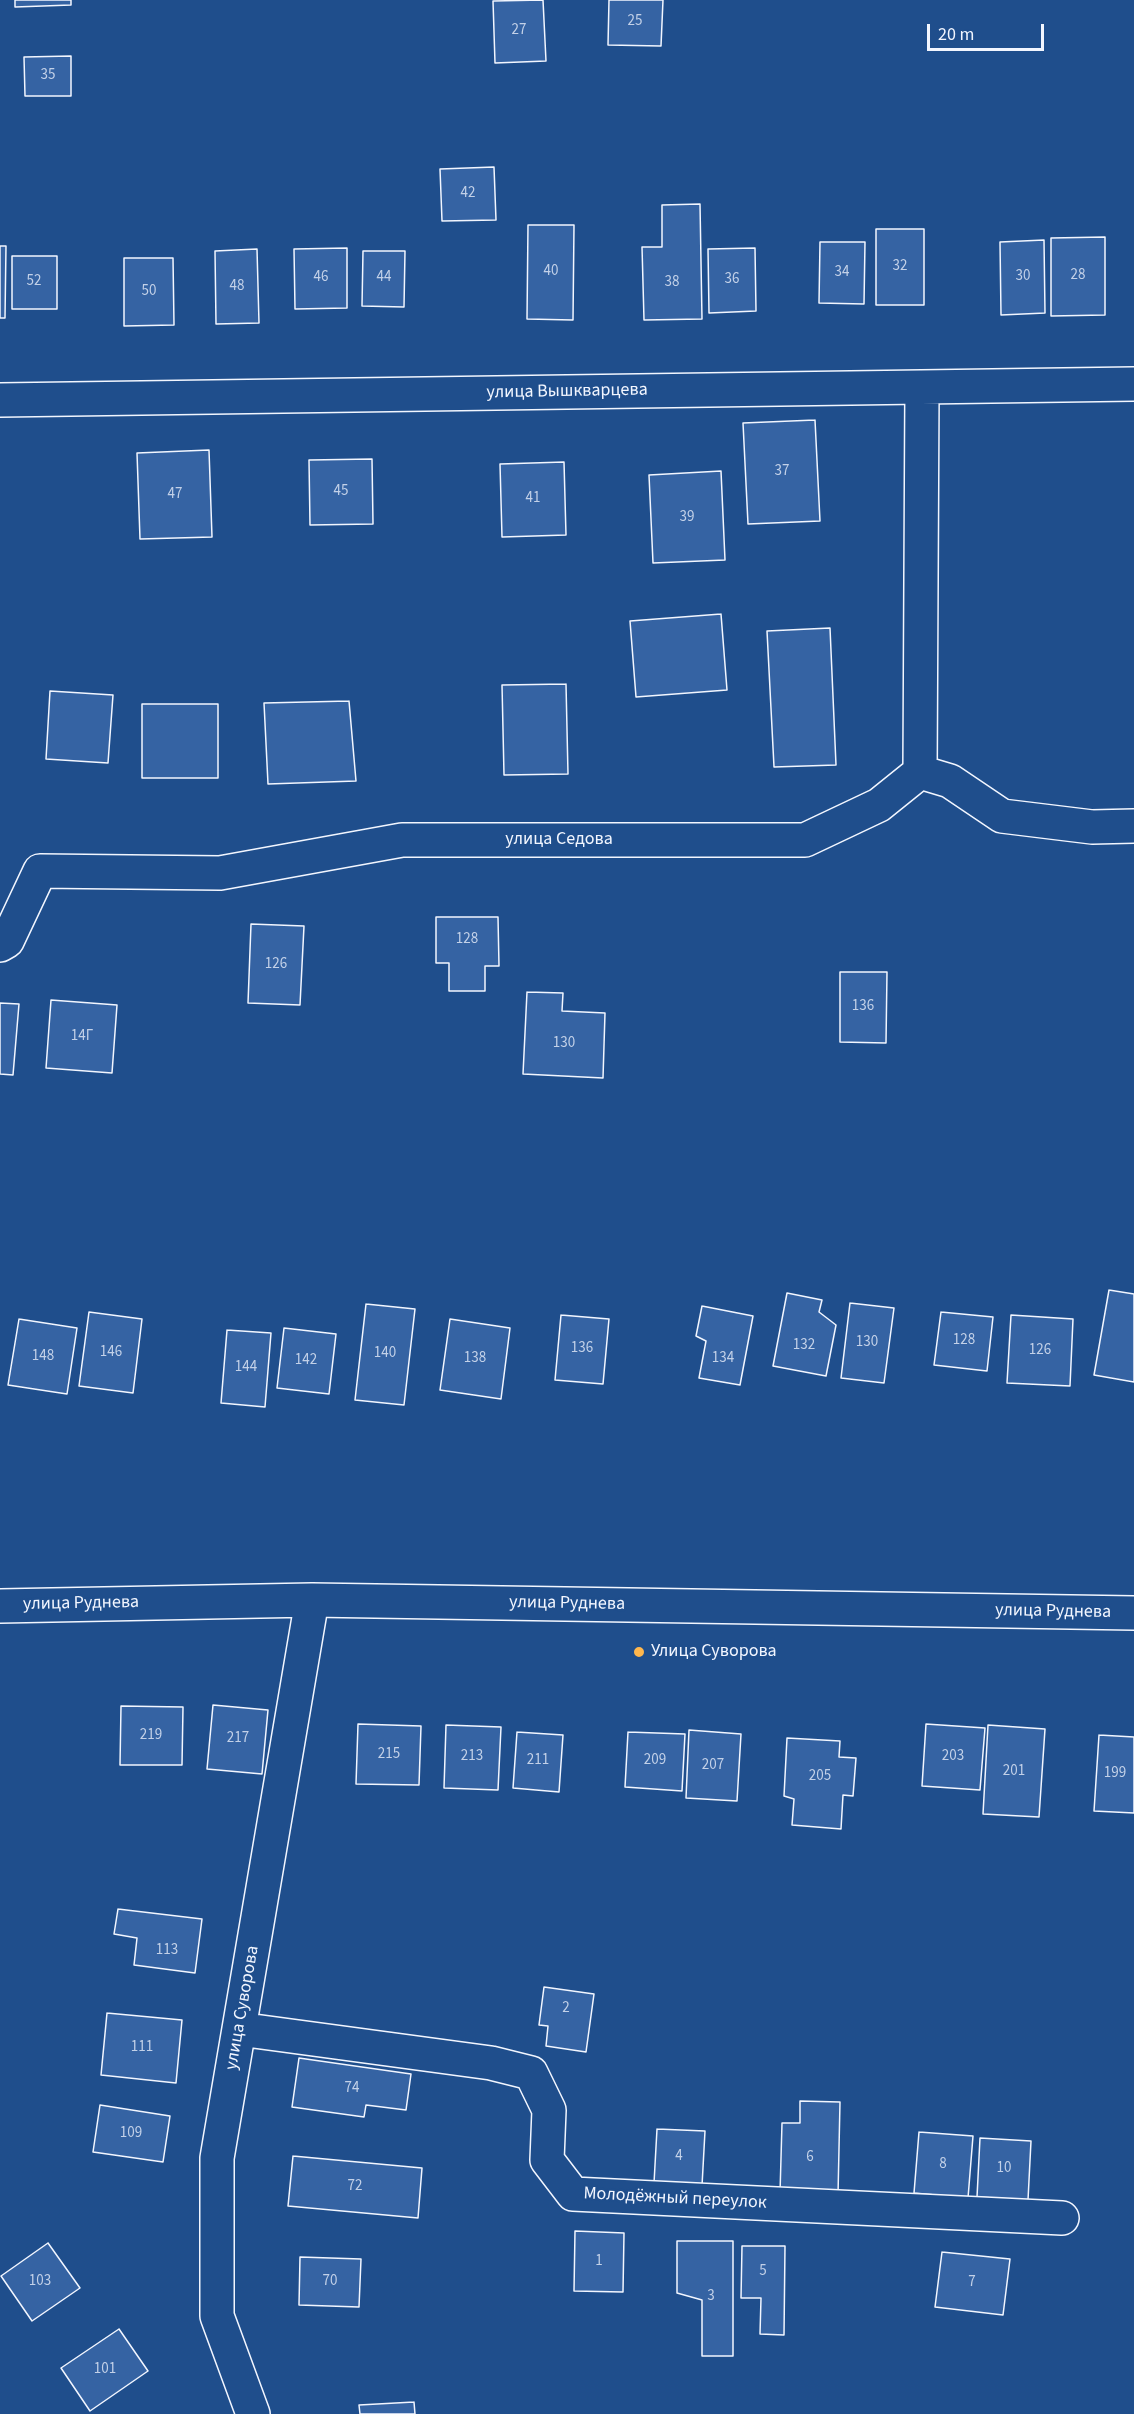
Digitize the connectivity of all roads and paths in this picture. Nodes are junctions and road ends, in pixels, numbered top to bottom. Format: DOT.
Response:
graph roads {
  1 [pos="1134,384"];
  2 [pos="922,387"];
  3 [pos="0,400"];
  4 [pos="920,772"];
  5 [pos="1134,826"];
  6 [pos="0,945"];
  7 [pos="312,1600"];
  8 [pos="0,1606"];
  9 [pos="1134,1613"];
  10 [pos="239,2029"];
  11 [pos="1062,2218"];
  12 [pos="253,2414"];
  1 -- 2 [label="street, улица Вышкварцева"];
  2 -- 3 [label="street, улица Вышкварцева"];
  2 -- 4 [label="street"];
  4 -- 5 [label="street"];
  4 -- 6 [label="street, улица Седова"];
  7 -- 8 [label="street, улица Руднева"];
  7 -- 9 [label="street, улица Руднева"];
  7 -- 10 [label="street, улица Суворова"];
  10 -- 11 [label="street, Молодёжный переулок"];
  10 -- 12 [label="street, улица Суворова"];
}
